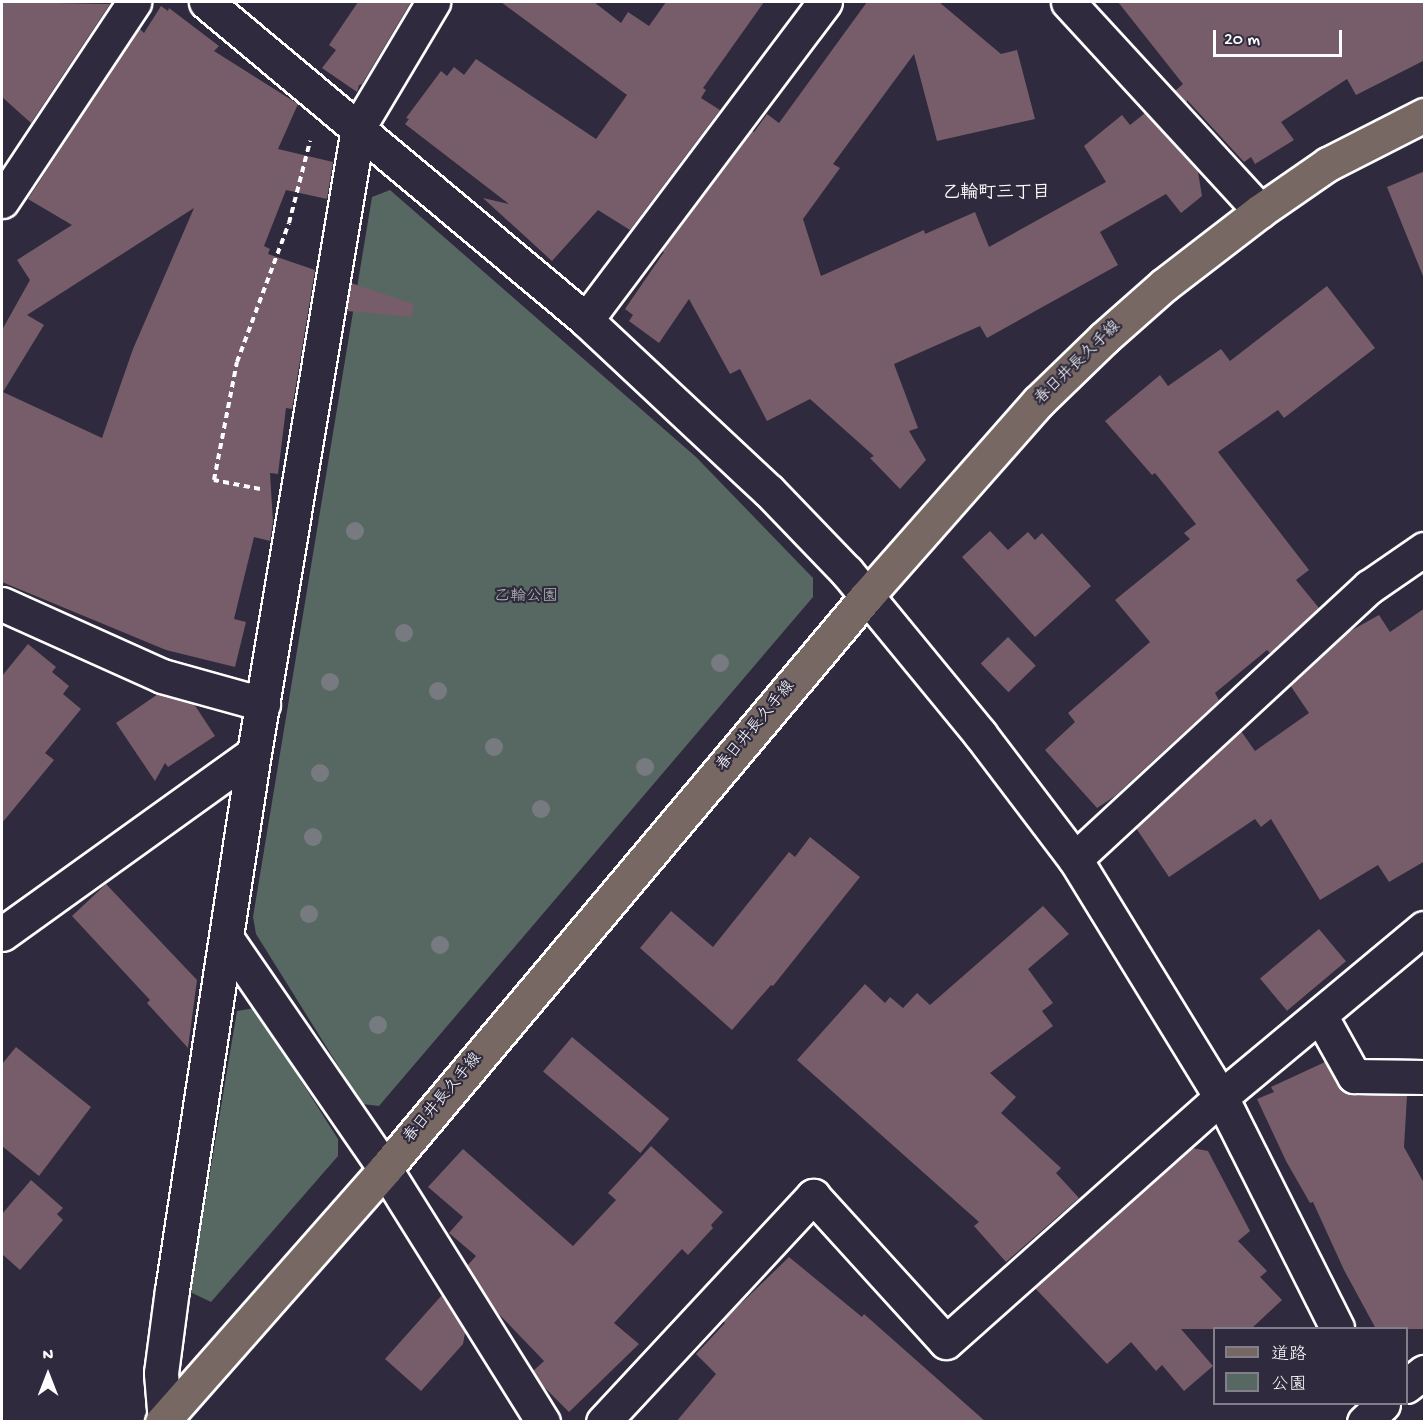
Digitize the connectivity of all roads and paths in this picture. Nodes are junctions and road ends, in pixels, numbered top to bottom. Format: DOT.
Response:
graph roads {
  1 [pos="134,2"];
  2 [pos="206,2"];
  3 [pos="433,2"];
  4 [pos="825,2"];
  5 [pos="1068,2"];
  6 [pos="321,96"];
  7 [pos="1425,115"];
  8 [pos="358,128"];
  9 [pos="2,201"];
  10 [pos="1260,211"];
  11 [pos="585,320"];
  12 [pos="297,496"];
  13 [pos="1425,549"];
  14 [pos="866,597"];
  15 [pos="2,604"];
  16 [pos="263,704"];
  17 [pos="254,753"];
  18 [pos="1075,859"];
  19 [pos="1425,928"];
  20 [pos="2,934"];
  21 [pos="228,939"];
  22 [pos="1320,1015"];
  23 [pos="1425,1077"];
  24 [pos="1221,1096"];
  25 [pos="385,1169"];
  26 [pos="1336,1327"];
  27 [pos="1425,1372"];
  28 [pos="1408,1385"];
  29 [pos="164,1420"];
  30 [pos="543,1422"];
  31 [pos="603,1422"];
  1 -- 9 [label="street"];
  2 -- 6 [label="street"];
  3 -- 8 [label="street"];
  4 -- 11 [label="street"];
  5 -- 10 [label="street"];
  6 -- 8 [label="street"];
  6 -- 12 [label="path"];
  7 -- 10 [label="main road, 春日井長久手線"];
  8 -- 11 [label="street"];
  8 -- 12 [label="street"];
  10 -- 14 [label="main road, 春日井長久手線"];
  11 -- 14 [label="street"];
  12 -- 16 [label="street"];
  13 -- 18 [label="street"];
  14 -- 18 [label="street"];
  14 -- 25 [label="main road, 春日井長久手線"];
  15 -- 16 [label="street"];
  16 -- 17 [label="street"];
  17 -- 20 [label="street"];
  17 -- 21 [label="street"];
  18 -- 24 [label="street"];
  19 -- 22 [label="street"];
  21 -- 25 [label="street"];
  21 -- 29 [label="street"];
  22 -- 23 [label="street"];
  22 -- 24 [label="street"];
  24 -- 26 [label="street"];
  24 -- 31 [label="street"];
  25 -- 29 [label="main road, 春日井長久手線"];
  25 -- 30 [label="street"];
  27 -- 28 [label="street"];
}
